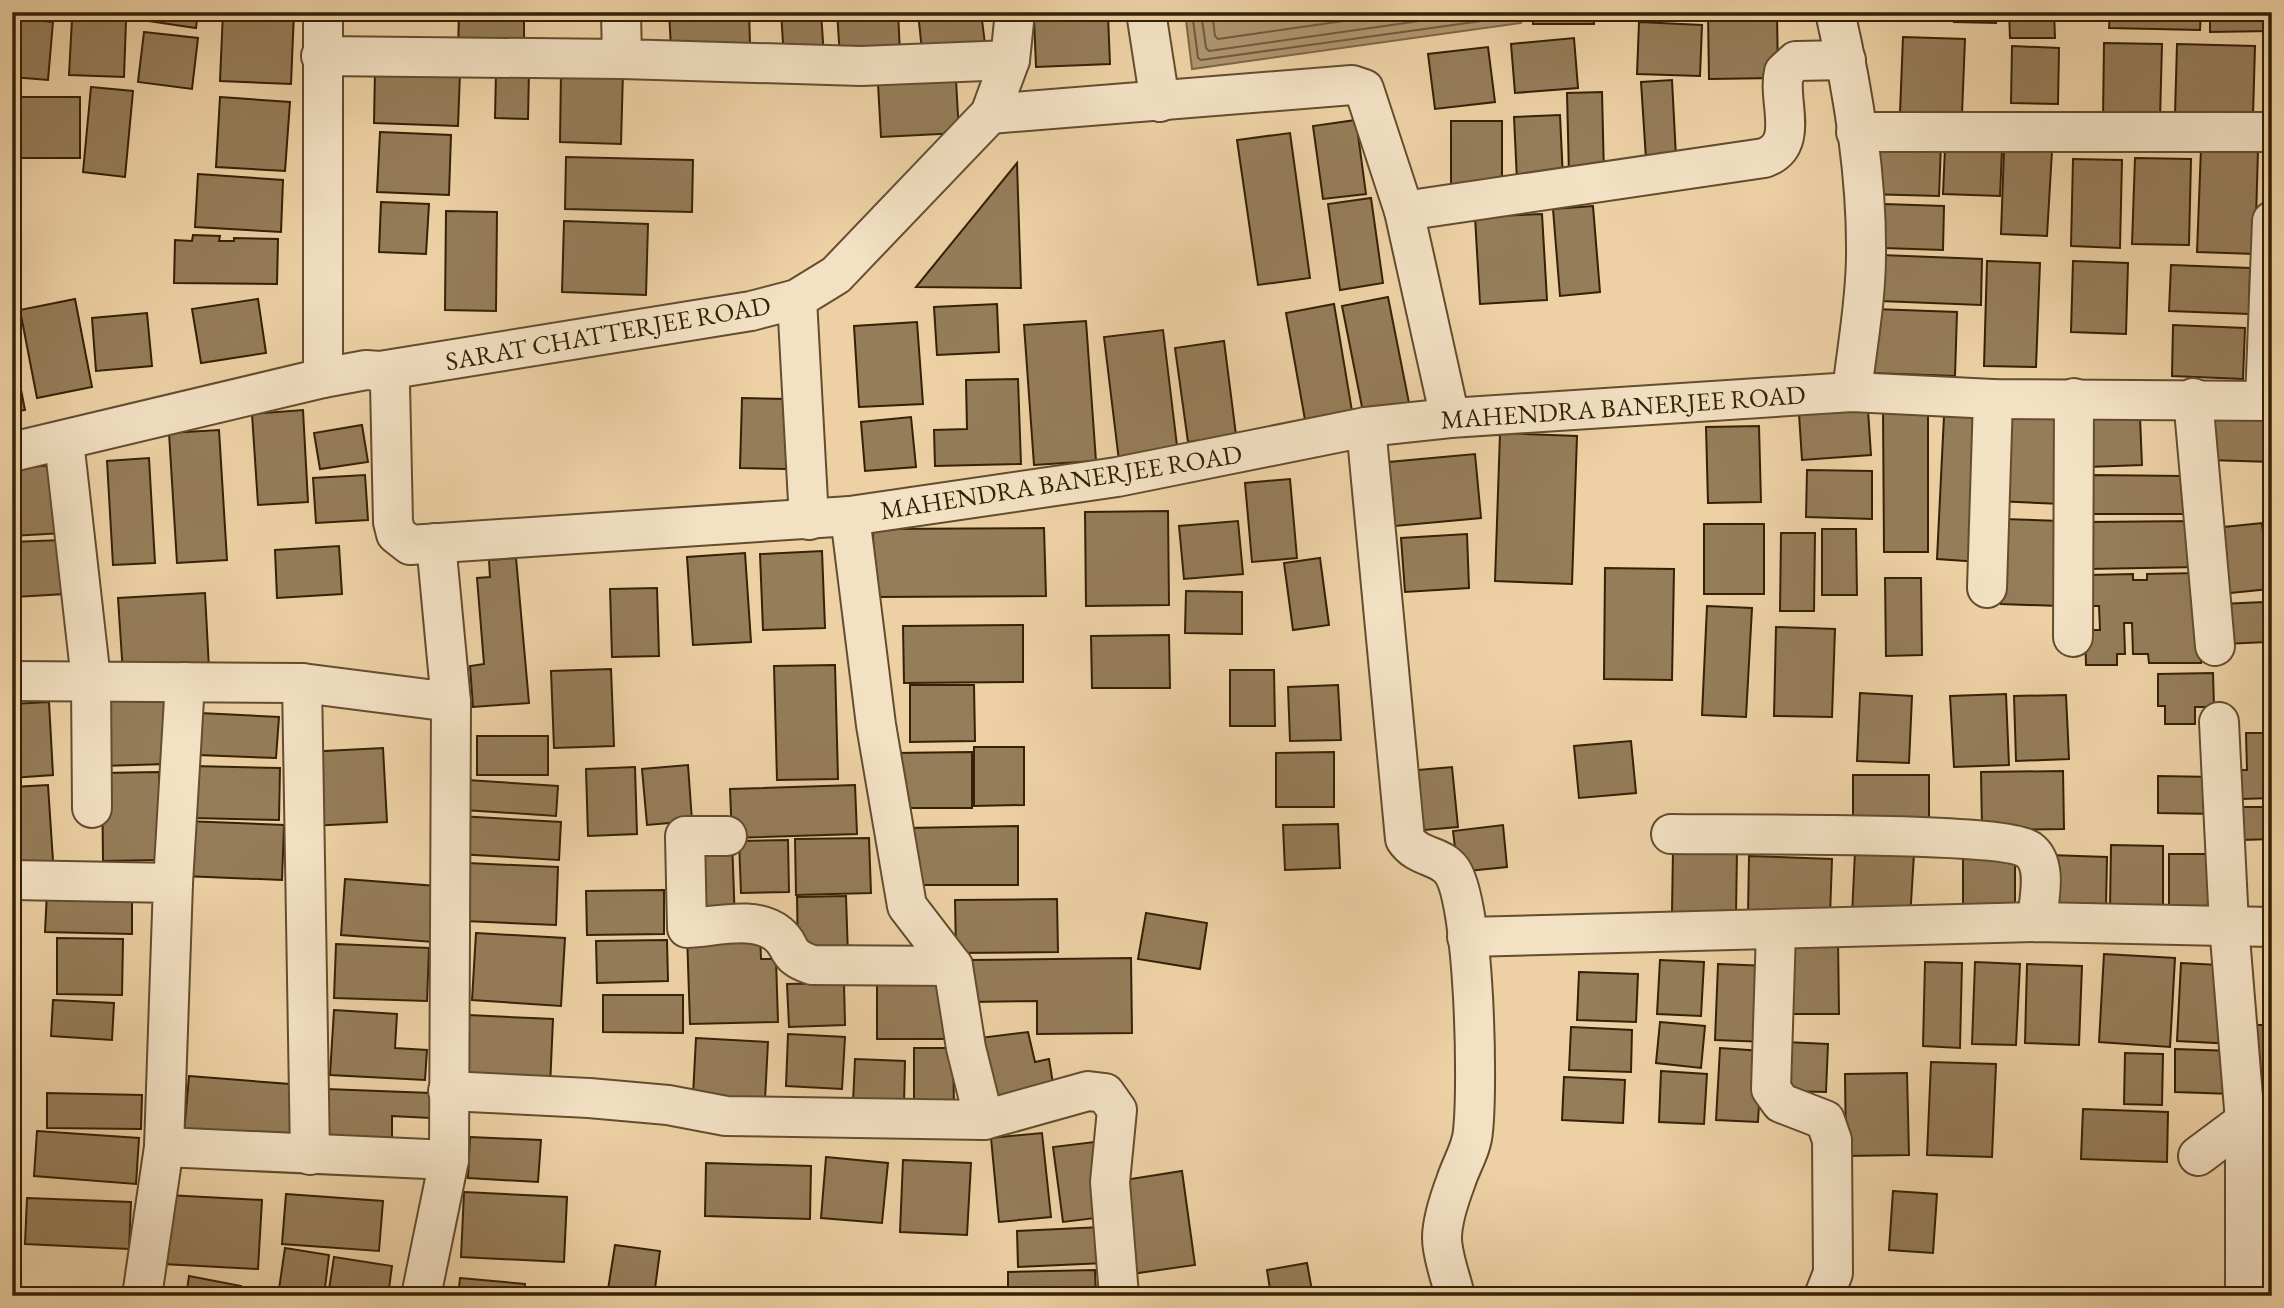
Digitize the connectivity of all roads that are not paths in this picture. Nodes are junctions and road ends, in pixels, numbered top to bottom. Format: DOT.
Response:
graph roads {
  1 [pos="323,12"];
  2 [pos="621,12"];
  3 [pos="1015,12"];
  4 [pos="1146,12"];
  5 [pos="1835,12"];
  6 [pos="321,56"];
  7 [pos="622,59"];
  8 [pos="1010,60"];
  9 [pos="1846,60"];
  10 [pos="1160,102"];
  11 [pos="990,114"];
  12 [pos="2272,125"];
  13 [pos="1856,132"];
  14 [pos="2271,132"];
  15 [pos="2272,143"];
  16 [pos="1404,211"];
  17 [pos="2272,221"];
  18 [pos="797,299"];
  19 [pos="380,371"];
  20 [pos="323,378"];
  21 [pos="1852,392"];
  22 [pos="2074,398"];
  23 [pos="2193,398"];
  24 [pos="1993,399"];
  25 [pos="2269,400"];
  26 [pos="1450,418"];
  27 [pos="1366,427"];
  28 [pos="64,441"];
  29 [pos="12,452"];
  30 [pos="850,516"];
  31 [pos="809,520"];
  32 [pos="436,543"];
  33 [pos="1987,588"];
  34 [pos="2073,638"];
  35 [pos="2215,646"];
  36 [pos="91,680"];
  37 [pos="12,681"];
  38 [pos="185,682"];
  39 [pos="302,683"];
  40 [pos="451,702"];
  41 [pos="2219,722"];
  42 [pos="92,808"];
  43 [pos="1671,834"];
  44 [pos="727,836"];
  45 [pos="12,880"];
  46 [pos="173,883"];
  47 [pos="2037,922"];
  48 [pos="2229,925"];
  49 [pos="2272,927"];
  50 [pos="1776,931"];
  51 [pos="1467,937"];
  52 [pos="954,966"];
  53 [pos="448,1091"];
  54 [pos="984,1120"];
  55 [pos="2258,1122"];
  56 [pos="164,1147"];
  57 [pos="310,1155"];
  58 [pos="2198,1156"];
  59 [pos="449,1160"];
  60 [pos="142,1296"];
  61 [pos="421,1296"];
  62 [pos="1119,1296"];
  63 [pos="1455,1296"];
  64 [pos="1824,1296"];
  65 [pos="2245,1296"];
  1 -- 6 [label="street"];
  2 -- 7 [label="street"];
  3 -- 8 [label="street, SARAT CHATTERJEE ROAD"];
  4 -- 10 [label="street"];
  5 -- 9 [label="street"];
  6 -- 7 [label="street"];
  6 -- 20 [label="street"];
  7 -- 8 [label="street"];
  8 -- 11 [label="street, SARAT CHATTERJEE ROAD"];
  9 -- 13 [label="street"];
  9 -- 16 [label="street"];
  10 -- 11 [label="street"];
  10 -- 16 [label="street"];
  11 -- 18 [label="street, SARAT CHATTERJEE ROAD"];
  12 -- 14 [label="street"];
  13 -- 14 [label="street"];
  13 -- 21 [label="street"];
  14 -- 15 [label="street"];
  16 -- 26 [label="street"];
  17 -- 25 [label="street"];
  18 -- 19 [label="street, SARAT CHATTERJEE ROAD"];
  18 -- 31 [label="street"];
  19 -- 20 [label="street"];
  19 -- 32 [label="street, MAHENDRA BANERJEE ROAD"];
  20 -- 28 [label="street"];
  21 -- 24 [label="street, MAHENDRA BANERJEE ROAD"];
  21 -- 26 [label="street, MAHENDRA BANERJEE ROAD"];
  22 -- 23 [label="street, MAHENDRA BANERJEE ROAD"];
  22 -- 24 [label="street, MAHENDRA BANERJEE ROAD"];
  22 -- 34 [label="street"];
  23 -- 25 [label="street, MAHENDRA BANERJEE ROAD"];
  23 -- 35 [label="street"];
  24 -- 33 [label="street"];
  26 -- 27 [label="street, MAHENDRA BANERJEE ROAD"];
  27 -- 30 [label="street, MAHENDRA BANERJEE ROAD"];
  27 -- 51 [label="street"];
  28 -- 29 [label="street"];
  28 -- 36 [label="street"];
  30 -- 31 [label="street, MAHENDRA BANERJEE ROAD"];
  30 -- 52 [label="street"];
  31 -- 32 [label="street, MAHENDRA BANERJEE ROAD"];
  32 -- 40 [label="street"];
  36 -- 37 [label="street"];
  36 -- 38 [label="street"];
  36 -- 42 [label="street"];
  38 -- 39 [label="street"];
  38 -- 46 [label="street"];
  39 -- 40 [label="street"];
  39 -- 57 [label="street"];
  40 -- 53 [label="street"];
  41 -- 48 [label="street"];
  43 -- 47 [label="street"];
  44 -- 52 [label="street"];
  45 -- 46 [label="street"];
  46 -- 56 [label="street"];
  47 -- 48 [label="street"];
  47 -- 50 [label="street"];
  48 -- 49 [label="street"];
  48 -- 55 [label="street"];
  50 -- 51 [label="street"];
  50 -- 64 [label="street"];
  51 -- 63 [label="street"];
  52 -- 54 [label="street"];
  53 -- 54 [label="street"];
  53 -- 59 [label="street"];
  54 -- 62 [label="street"];
  55 -- 58 [label="street"];
  55 -- 65 [label="street"];
  56 -- 57 [label="street"];
  56 -- 60 [label="street"];
  57 -- 59 [label="street"];
  59 -- 61 [label="street"];
}
